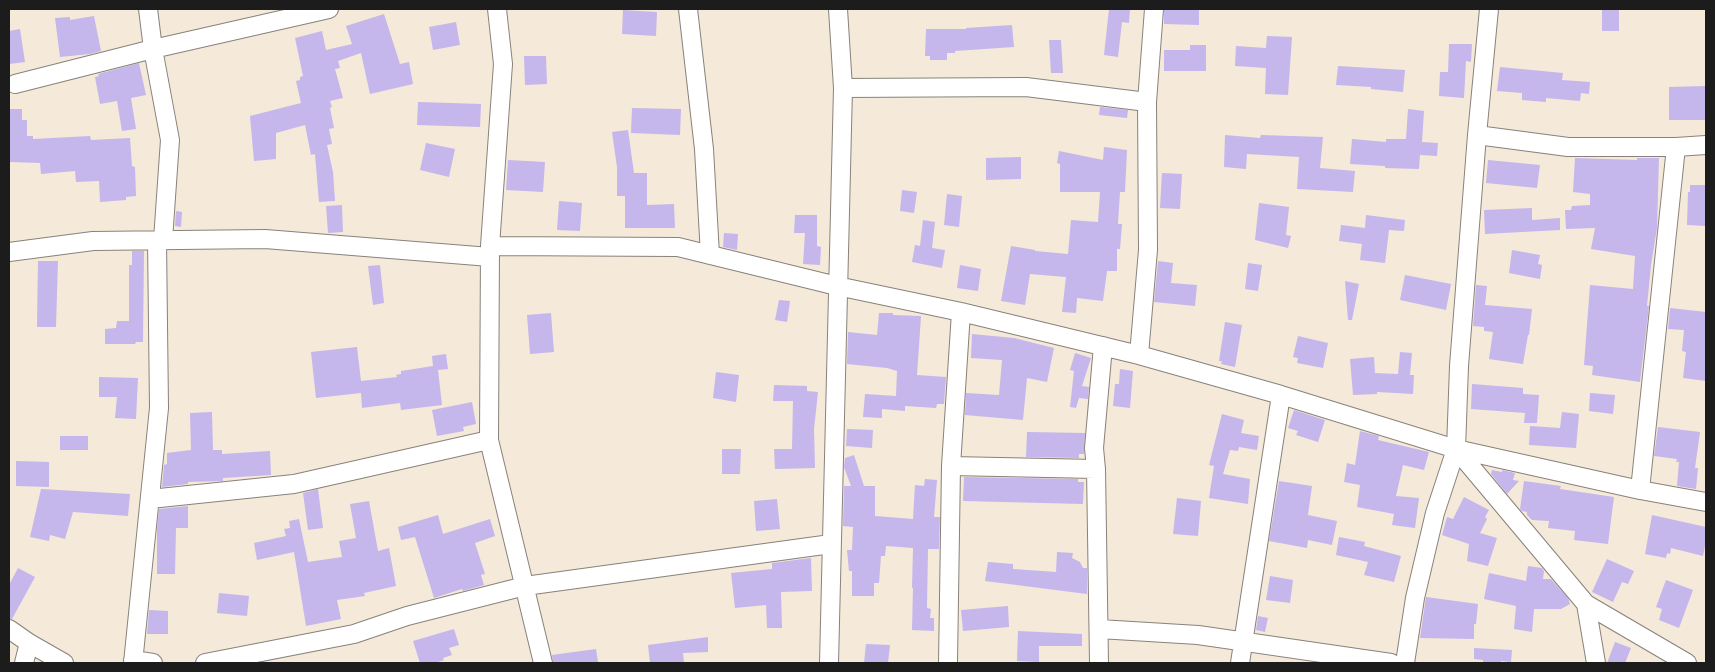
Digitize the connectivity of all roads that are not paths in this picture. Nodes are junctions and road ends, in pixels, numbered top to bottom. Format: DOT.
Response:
graph roads {
  1 [pos="148,9"];
  2 [pos="329,9"];
  3 [pos="497,9"];
  4 [pos="688,9"];
  5 [pos="838,9"];
  6 [pos="1154,9"];
  7 [pos="1489,9"];
  8 [pos="153,49"];
  9 [pos="15,84"];
  10 [pos="843,88"];
  11 [pos="1147,102"];
  12 [pos="1477,135"];
  13 [pos="1706,145"];
  14 [pos="1676,147"];
  15 [pos="160,240"];
  16 [pos="9,252"];
  17 [pos="490,252"];
  18 [pos="710,255"];
  19 [pos="837,286"];
  20 [pos="961,312"];
  21 [pos="1103,346"];
  22 [pos="1139,355"];
  23 [pos="1281,395"];
  24 [pos="489,440"];
  25 [pos="1456,449"];
  26 [pos="952,466"];
  27 [pos="1096,469"];
  28 [pos="1640,490"];
  29 [pos="150,499"];
  30 [pos="1706,502"];
  31 [pos="832,544"];
  32 [pos="525,586"];
  33 [pos="1586,604"];
  34 [pos="9,629"];
  35 [pos="1099,629"];
  36 [pos="1244,642"];
  37 [pos="29,643"];
  38 [pos="133,662"];
  39 [pos="24,663"];
  40 [pos="64,663"];
  41 [pos="153,663"];
  42 [pos="205,663"];
  43 [pos="543,663"];
  44 [pos="829,663"];
  45 [pos="948,663"];
  46 [pos="1099,663"];
  47 [pos="1240,663"];
  48 [pos="1392,663"];
  49 [pos="1405,663"];
  50 [pos="1596,663"];
  51 [pos="1687,663"];
  1 -- 8 [label="street"];
  2 -- 8 [label="street"];
  3 -- 17 [label="street"];
  4 -- 18 [label="street"];
  5 -- 10 [label="street"];
  6 -- 11 [label="street"];
  7 -- 12 [label="street"];
  8 -- 9 [label="street"];
  8 -- 15 [label="street"];
  10 -- 11 [label="street"];
  10 -- 19 [label="street"];
  11 -- 22 [label="street"];
  12 -- 14 [label="street"];
  12 -- 25 [label="street"];
  13 -- 14 [label="street"];
  14 -- 28 [label="street"];
  15 -- 16 [label="street"];
  15 -- 17 [label="street"];
  15 -- 29 [label="street"];
  17 -- 18 [label="street"];
  17 -- 24 [label="street"];
  18 -- 19 [label="street"];
  19 -- 20 [label="street"];
  19 -- 31 [label="street"];
  20 -- 21 [label="street"];
  20 -- 26 [label="street"];
  21 -- 22 [label="street"];
  21 -- 27 [label="street"];
  22 -- 23 [label="street"];
  23 -- 25 [label="street"];
  23 -- 36 [label="street"];
  24 -- 29 [label="street"];
  24 -- 32 [label="street"];
  25 -- 28 [label="street"];
  25 -- 33 [label="street"];
  25 -- 49 [label="street"];
  26 -- 27 [label="street"];
  26 -- 45 [label="street"];
  27 -- 35 [label="street"];
  28 -- 30 [label="street"];
  29 -- 38 [label="street"];
  31 -- 32 [label="street"];
  31 -- 44 [label="street"];
  32 -- 42 [label="street"];
  32 -- 43 [label="street"];
  33 -- 50 [label="street"];
  33 -- 51 [label="street"];
  34 -- 37 [label="street"];
  35 -- 36 [label="street"];
  35 -- 46 [label="street"];
  36 -- 47 [label="street"];
  36 -- 48 [label="street"];
  37 -- 39 [label="street"];
  37 -- 40 [label="street"];
  38 -- 41 [label="street"];
}
